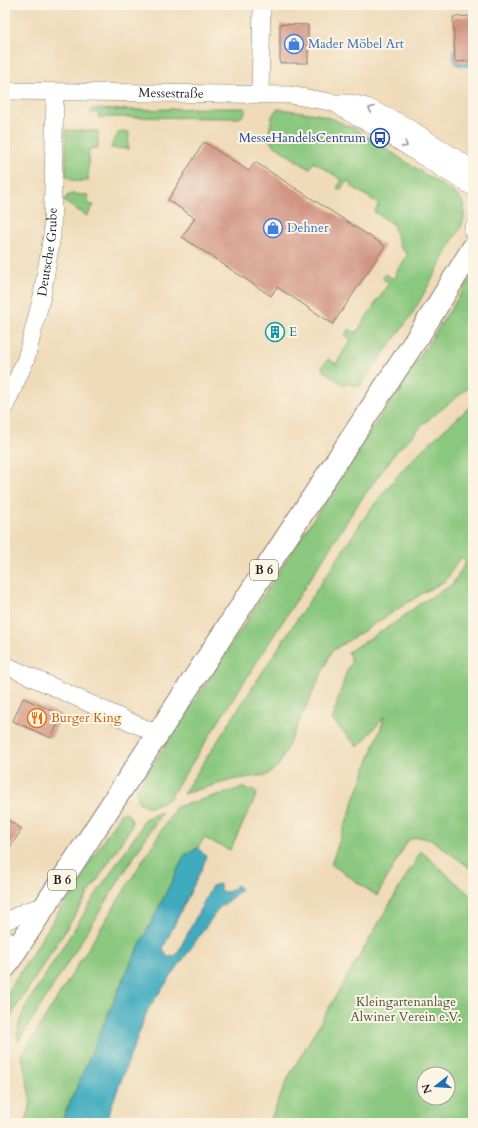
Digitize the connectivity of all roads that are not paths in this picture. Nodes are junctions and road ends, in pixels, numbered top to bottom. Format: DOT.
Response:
graph roads {
  1 [pos="262,5"];
  2 [pos="5,91"];
  3 [pos="55,92"];
  4 [pos="260,94"];
  5 [pos="336,103"];
  6 [pos="453,156"];
  7 [pos="473,161"];
  8 [pos="473,169"];
  9 [pos="452,175"];
  10 [pos="473,187"];
  11 [pos="473,198"];
  12 [pos="473,228"];
  13 [pos="473,232"];
  14 [pos="473,248"];
  15 [pos="5,406"];
  16 [pos="5,665"];
  17 [pos="157,734"];
  18 [pos="45,906"];
  19 [pos="5,920"];
  20 [pos="8,952"];
  1 -- 4 [label="street"];
  2 -- 3 [label="street, Messestraße"];
  3 -- 4 [label="street, Messestraße"];
  3 -- 15 [label="street, Deutsche Grube"];
  4 -- 5 [label="street, Messestraße"];
  6 -- 5 [label="street, Messestraße, one-way"];
  5 -- 9 [label="street, Messestraße, one-way"];
  6 -- 7 [label="street, Messestraße"];
  6 -- 8 [label="street, Messestraße"];
  9 -- 10 [label="street, Messestraße"];
  9 -- 11 [label="street, Messestraße"];
  12 -- 13 [label="street"];
  14 -- 17 [label="main road, B 6"];
  16 -- 17 [label="street"];
  17 -- 18 [label="main road, B 6"];
  18 -- 19 [label="street"];
  18 -- 20 [label="main road, B 6"];
}
